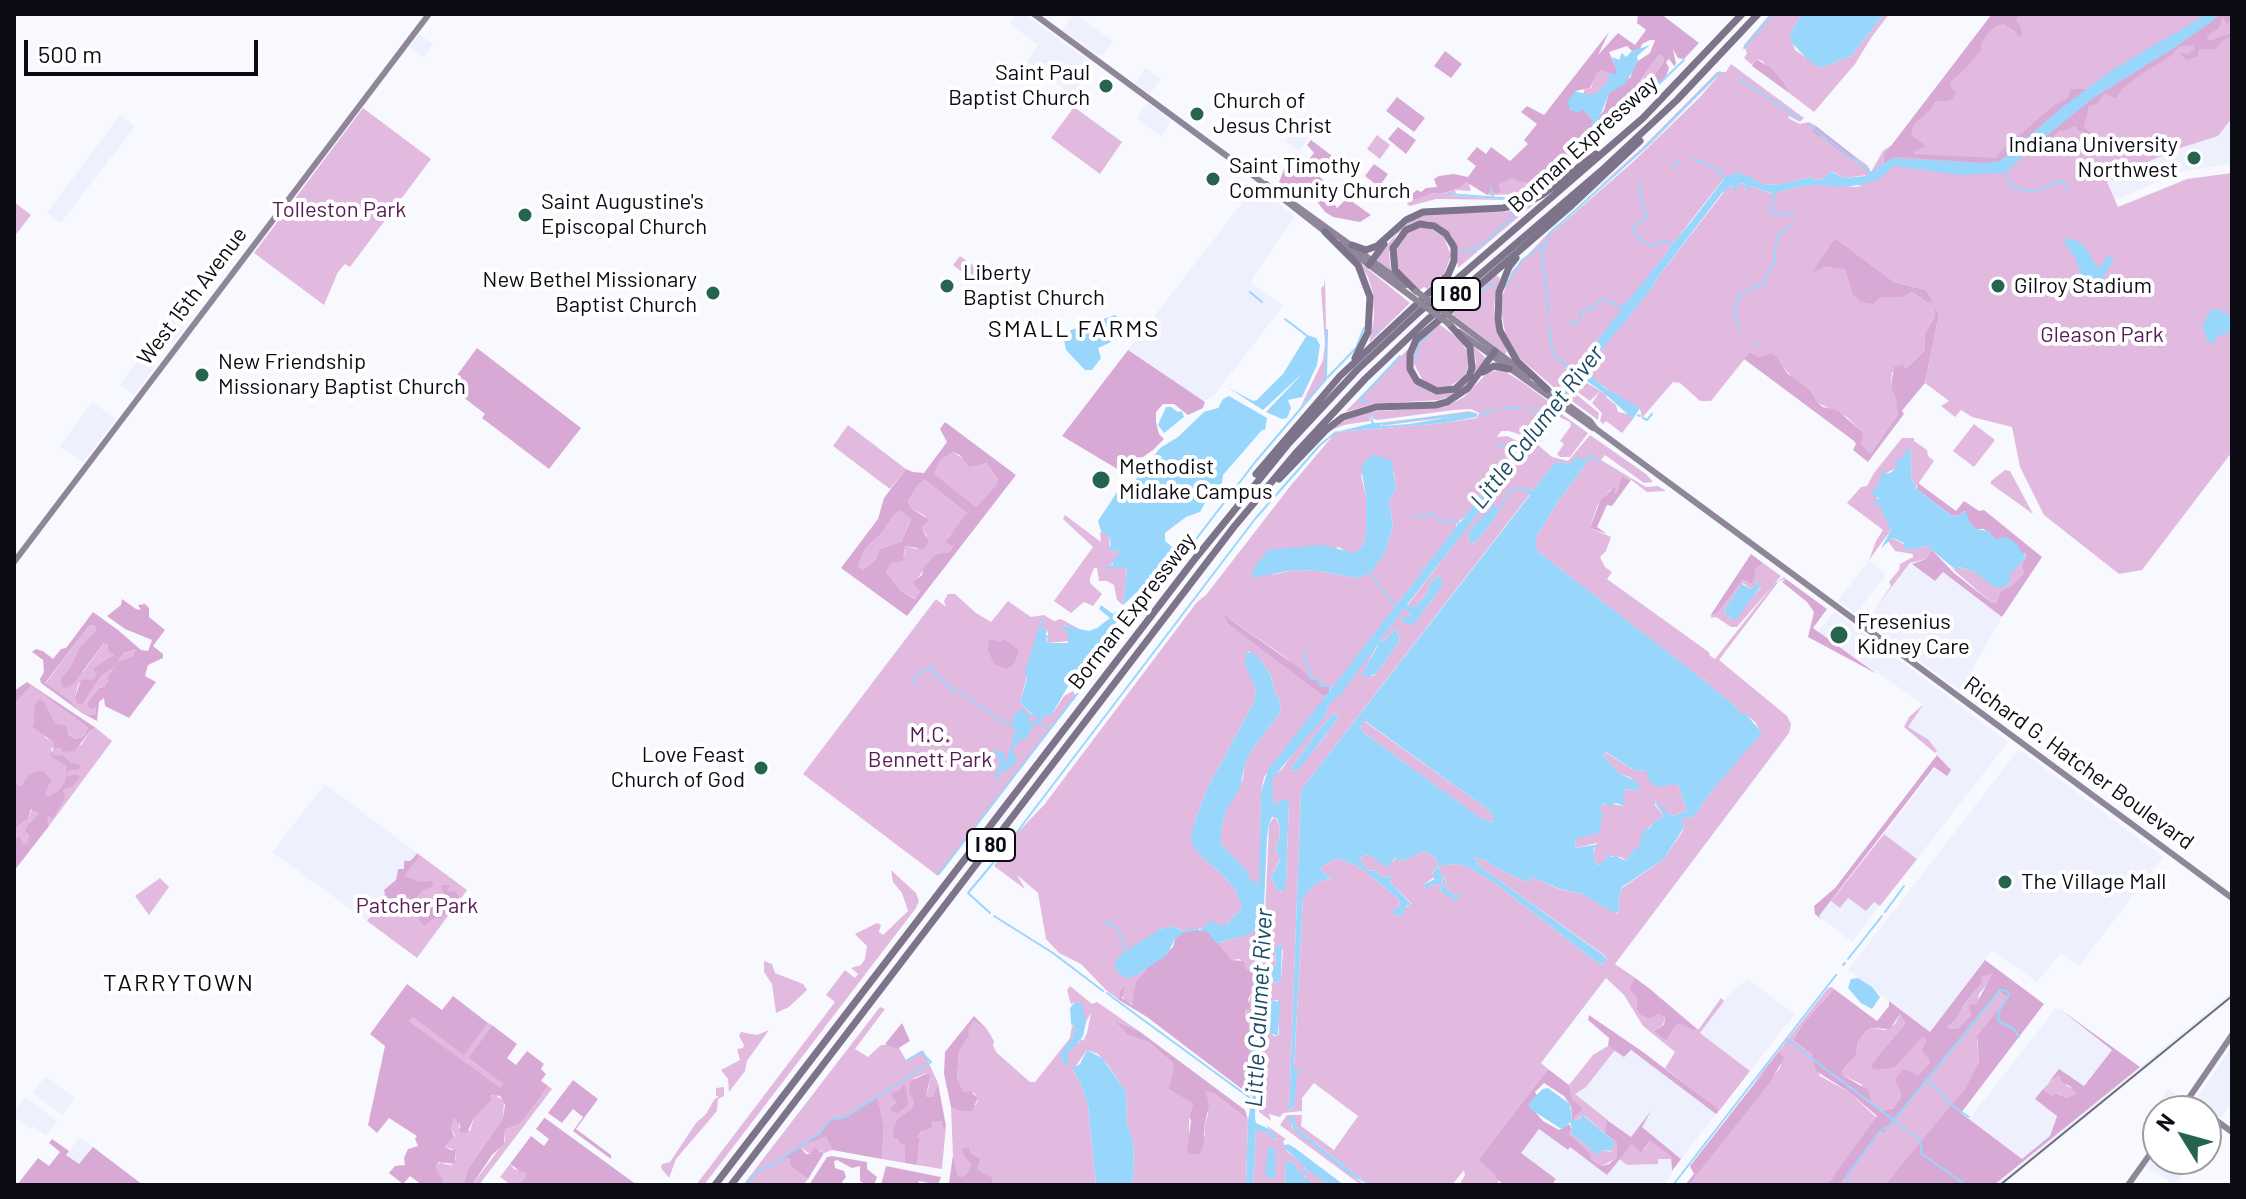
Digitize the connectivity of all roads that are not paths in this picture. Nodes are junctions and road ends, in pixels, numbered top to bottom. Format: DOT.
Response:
graph roads {
  1 [pos="429,14"];
  2 [pos="1034,14"];
  3 [pos="1742,14"];
  4 [pos="1758,14"];
  5 [pos="1677,100"];
  6 [pos="1624,135"];
  7 [pos="1259,180"];
  8 [pos="1325,232"];
  9 [pos="1393,233"];
  10 [pos="1530,242"];
  11 [pos="1352,245"];
  12 [pos="1371,263"];
  13 [pos="1414,294"];
  14 [pos="1451,321"];
  15 [pos="1493,353"];
  16 [pos="1509,369"];
  17 [pos="1340,376"];
  18 [pos="1475,379"];
  19 [pos="1547,389"];
  20 [pos="1553,397"];
  21 [pos="1251,506"];
  22 [pos="1227,518"];
  23 [pos="14,562"];
  24 [pos="2232,898"];
  25 [pos="2232,1035"];
  26 [pos="2191,1095"];
  27 [pos="2142,1165"];
  28 [pos="715,1185"];
  29 [pos="731,1185"];
  30 [pos="2128,1185"];
  1 -- 23 [label="main road, West 15th Avenue"];
  2 -- 7 [label="main road, Richard G. Hatcher Boulevard"];
  3 -- 6 [label="highway, Borman Expressway / I 80"];
  4 -- 5 [label="highway, Borman Expressway / I 80"];
  5 -- 10 [label="highway"];
  5 -- 21 [label="highway, Borman Expressway / I 80"];
  6 -- 9 [label="highway"];
  6 -- 22 [label="highway, Borman Expressway / I 80"];
  7 -- 8 [label="main road, Richard G. Hatcher Boulevard"];
  7 -- 11 [label="main road, Richard G. Hatcher Boulevard"];
  8 -- 12 [label="main road, Richard G. Hatcher Boulevard"];
  8 -- 17 [label="highway"];
  9 -- 11 [label="highway"];
  9 -- 12 [label="highway"];
  10 -- 14 [label="highway"];
  10 -- 19 [label="highway"];
  11 -- 12 [label="main road, Richard G. Hatcher Boulevard"];
  12 -- 13 [label="main road, Richard G. Hatcher Boulevard"];
  13 -- 14 [label="main road, Richard G. Hatcher Boulevard, bridge"];
  13 -- 17 [label="highway"];
  14 -- 15 [label="main road, Richard G. Hatcher Boulevard"];
  15 -- 16 [label="main road, Richard G. Hatcher Boulevard"];
  15 -- 18 [label="highway"];
  15 -- 19 [label="main road, Richard G. Hatcher Boulevard"];
  16 -- 18 [label="highway"];
  16 -- 20 [label="main road, Richard G. Hatcher Boulevard"];
  17 -- 22 [label="highway"];
  18 -- 21 [label="highway"];
  19 -- 20 [label="main road, Richard G. Hatcher Boulevard"];
  20 -- 24 [label="main road, Richard G. Hatcher Boulevard"];
  21 -- 29 [label="highway, Borman Expressway / I 80"];
  22 -- 28 [label="highway, Borman Expressway / I 80"];
  25 -- 26 [label="main road"];
  27 -- 30 [label="main road"];
}
